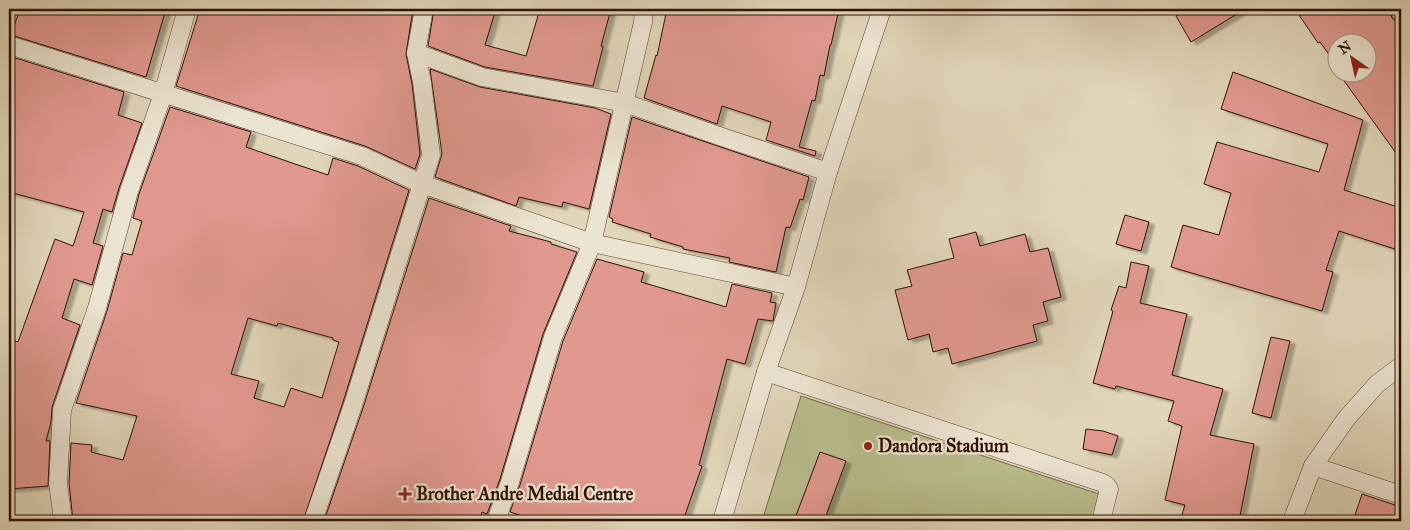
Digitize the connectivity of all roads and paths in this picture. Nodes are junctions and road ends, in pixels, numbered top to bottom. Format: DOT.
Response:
graph roads {
  1 [pos="186,9"];
  2 [pos="424,9"];
  3 [pos="644,9"];
  4 [pos="882,9"];
  5 [pos="1399,9"];
  6 [pos="1401,12"];
  7 [pos="9,45"];
  8 [pos="416,53"];
  9 [pos="163,94"];
  10 [pos="625,102"];
  11 [pos="828,172"];
  12 [pos="422,184"];
  13 [pos="592,243"];
  14 [pos="796,287"];
  15 [pos="1401,366"];
  16 [pos="766,372"];
  17 [pos="1313,466"];
  18 [pos="1401,495"];
  19 [pos="63,521"];
  20 [pos="314,521"];
  21 [pos="496,521"];
  22 [pos="722,521"];
  23 [pos="1101,521"];
  24 [pos="1292,521"];
  1 -- 9 [label="street"];
  2 -- 8 [label="street"];
  3 -- 10 [label="street"];
  4 -- 11 [label="street"];
  5 -- 6 [label="street"];
  7 -- 9 [label="street"];
  8 -- 10 [label="street"];
  8 -- 12 [label="street"];
  9 -- 12 [label="street"];
  9 -- 19 [label="street"];
  10 -- 11 [label="street"];
  10 -- 13 [label="street"];
  11 -- 14 [label="street"];
  12 -- 13 [label="street"];
  12 -- 20 [label="street"];
  13 -- 14 [label="street"];
  13 -- 21 [label="street"];
  14 -- 16 [label="street"];
  15 -- 17 [label="street"];
  16 -- 22 [label="street"];
  16 -- 23 [label="street"];
  17 -- 18 [label="street"];
  17 -- 24 [label="street"];
}
